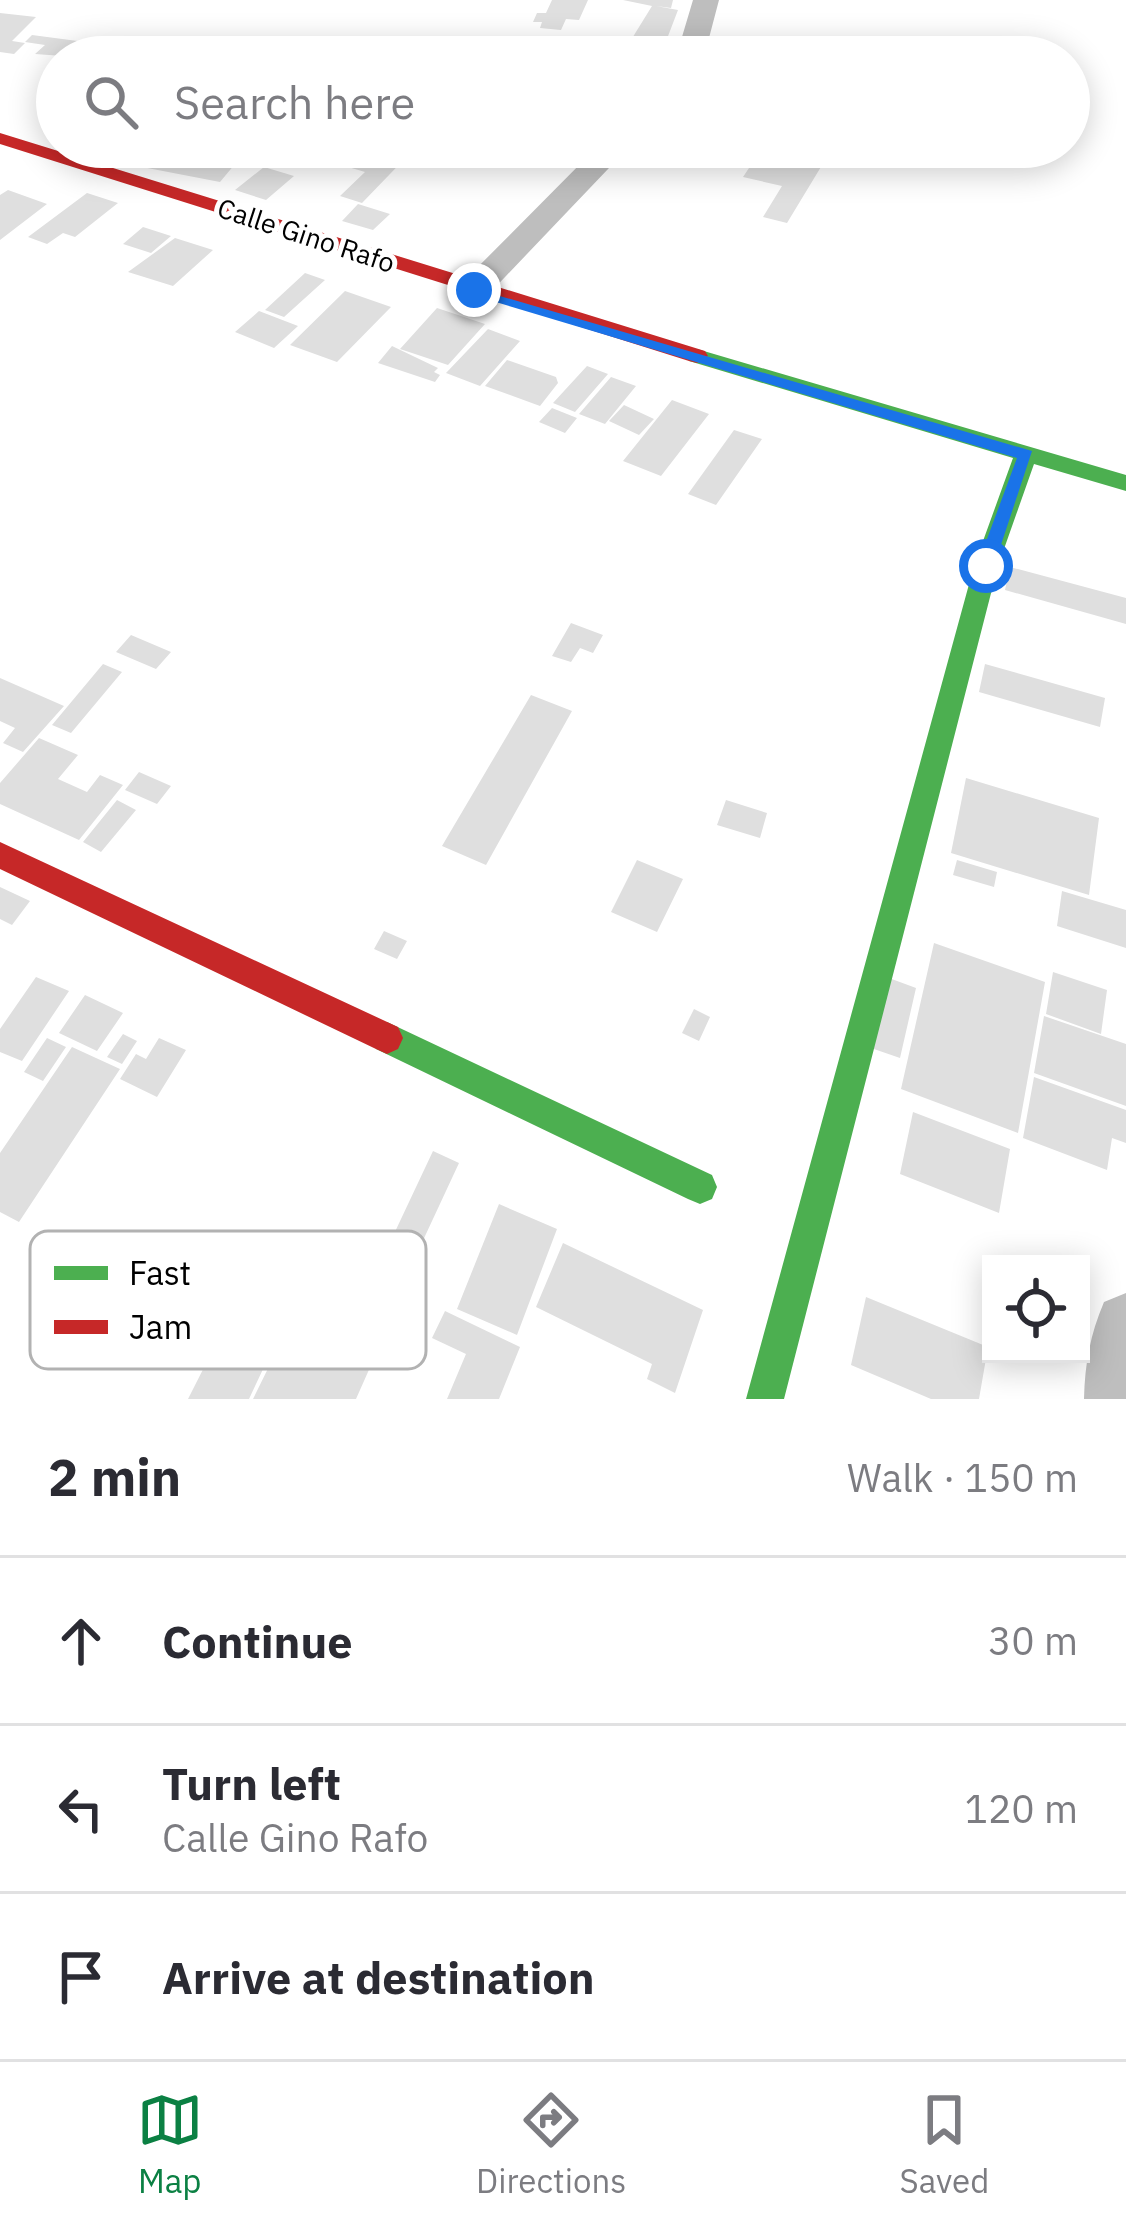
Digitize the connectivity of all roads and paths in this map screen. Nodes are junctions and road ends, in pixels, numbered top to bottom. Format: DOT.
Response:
graph roads {
  1 [pos="706,0"];
  2 [pos="695,36"];
  3 [pos="0,138"];
  4 [pos="36,150"];
  5 [pos="94,168"];
  6 [pos="593,168"];
  7 [pos="474,290"];
  8 [pos="1026,455"];
  9 [pos="1126,483"];
  10 [pos="0,855"];
  11 [pos="700,1187"];
  12 [pos="1126,1324"];
  13 [pos="765,1399"];
  14 [pos="1116,1399"];
  1 -- 2 [label="street"];
  3 -- 4 [label="street, Calle Gino Rafo"];
  5 -- 7 [label="street, Calle Gino Rafo"];
  6 -- 7 [label="street"];
  7 -- 8 [label="street, Calle Gino Rafo"];
  8 -- 9 [label="street, Calle Gino Rafo"];
  8 -- 13 [label="street"];
  10 -- 11 [label="street"];
  12 -- 14 [label="street"];
}
